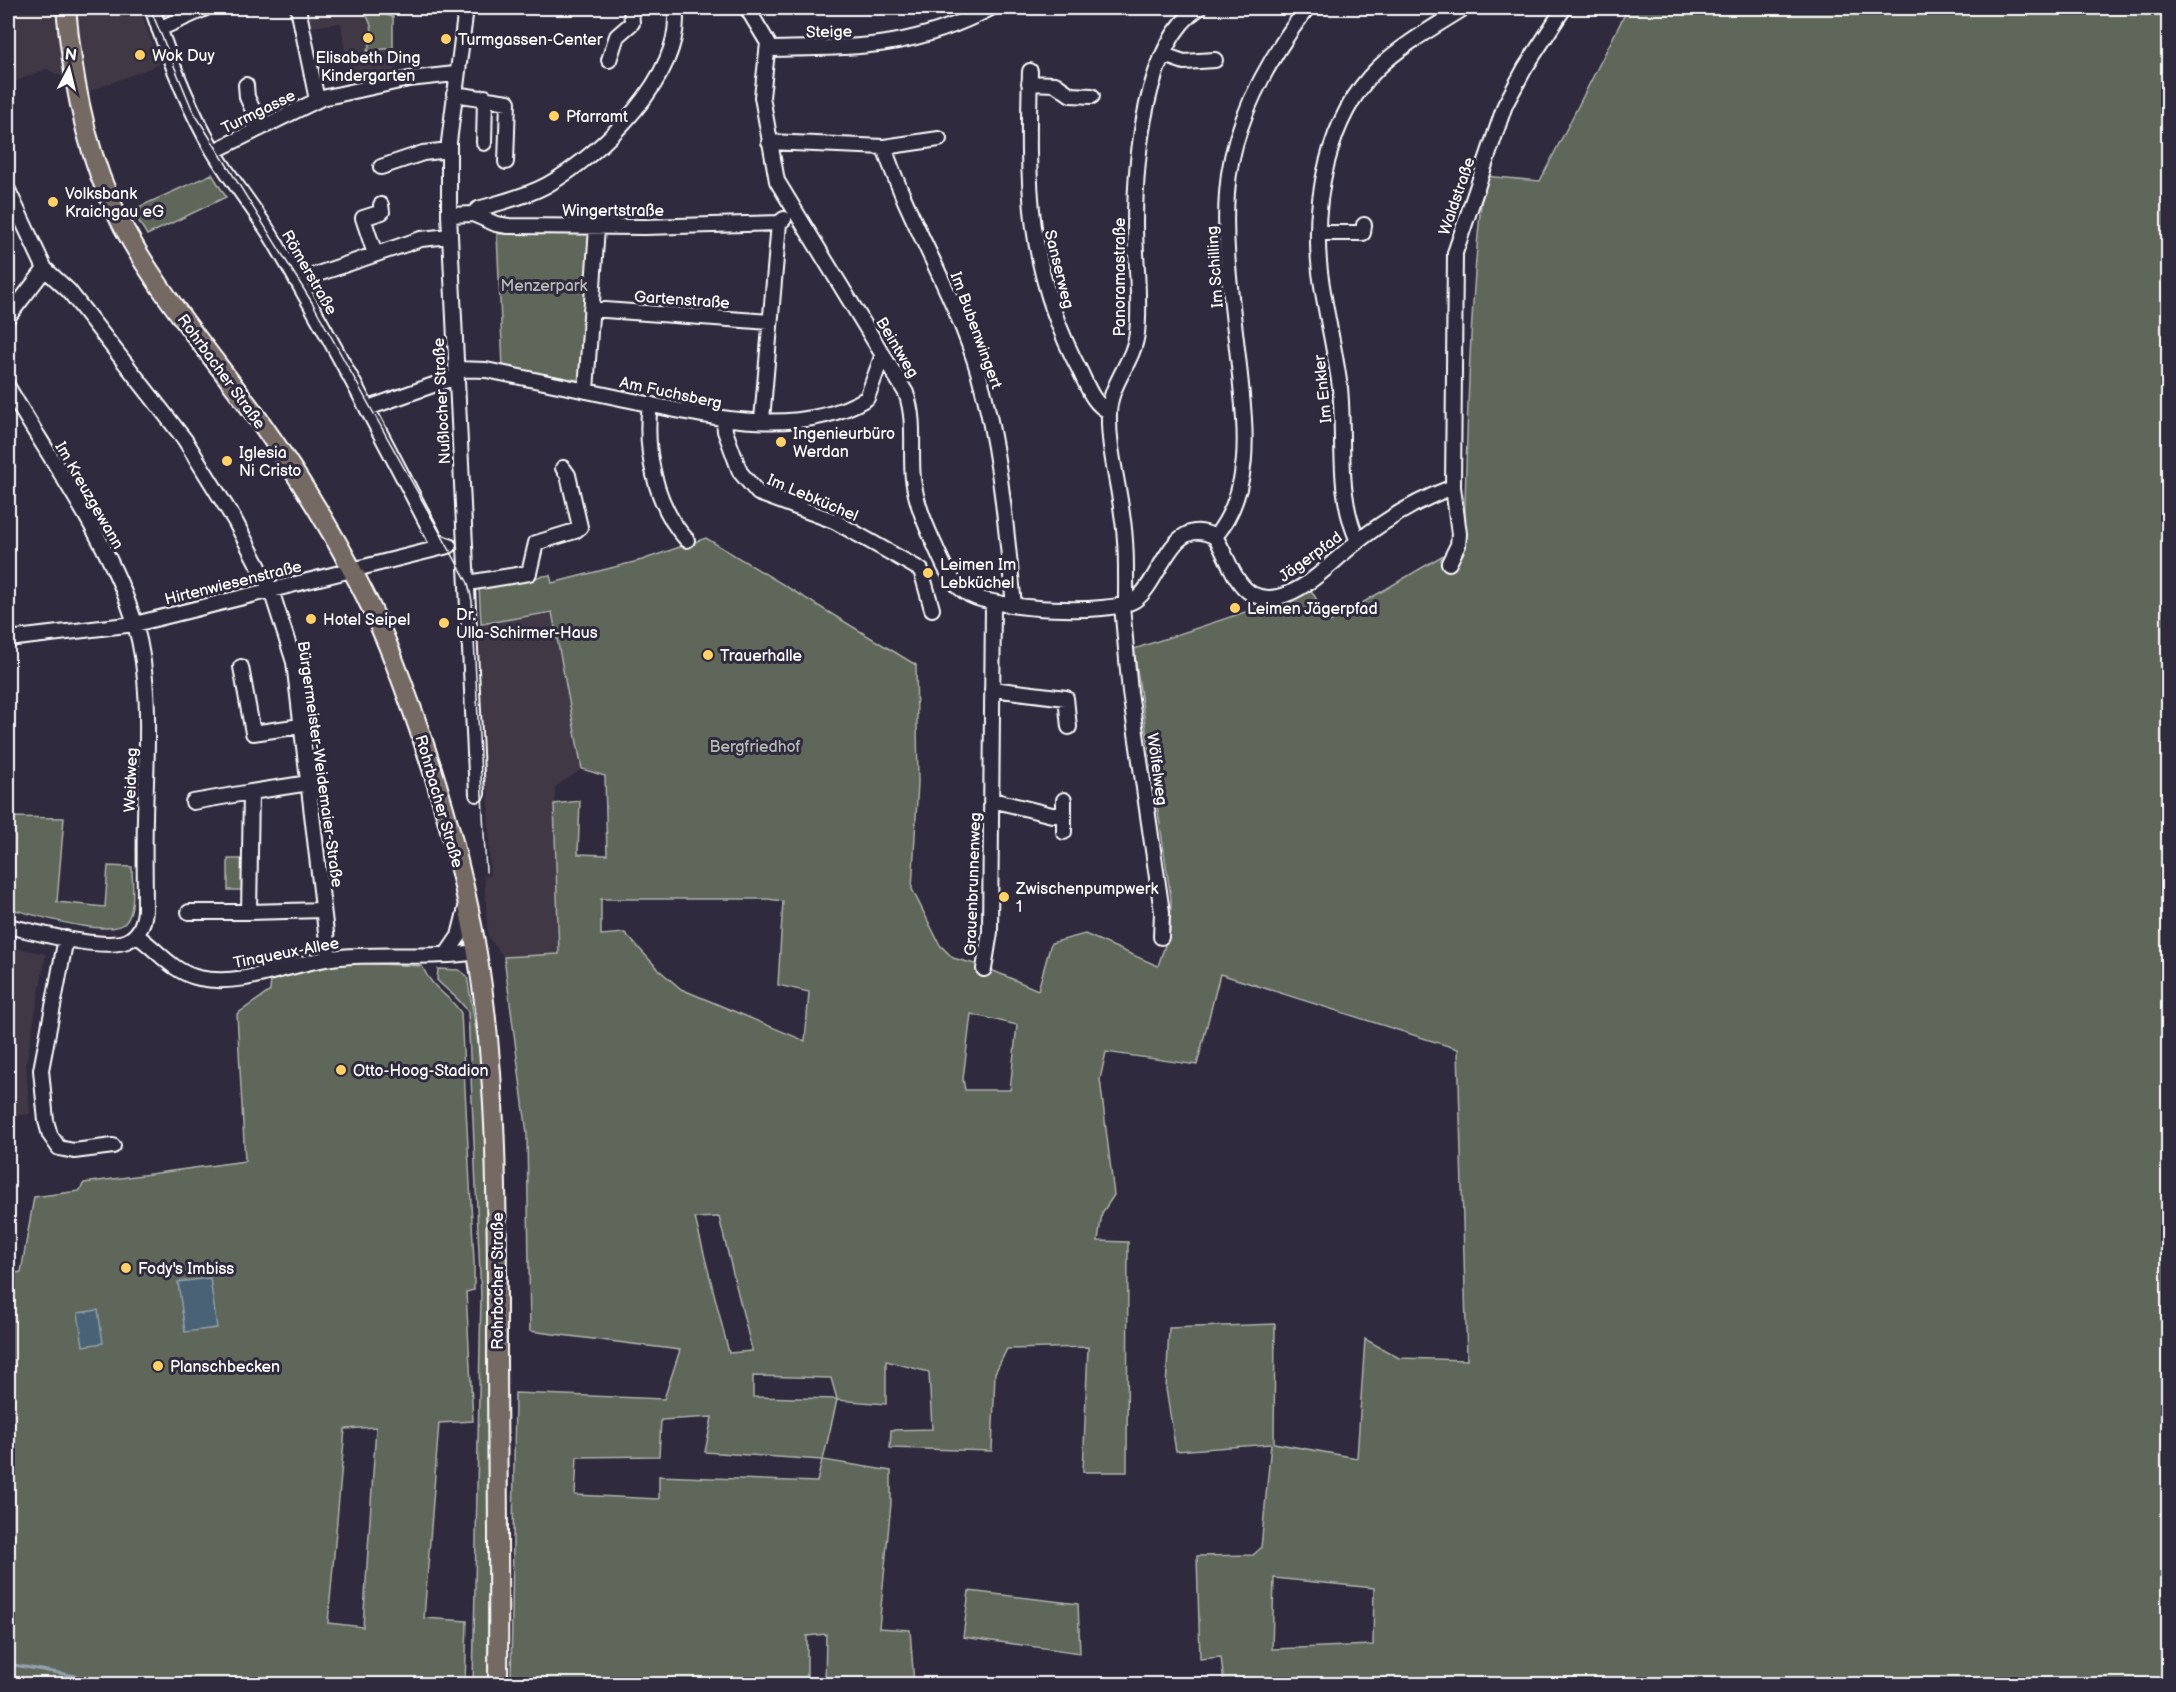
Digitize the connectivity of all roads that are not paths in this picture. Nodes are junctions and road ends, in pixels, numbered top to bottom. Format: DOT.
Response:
graph roads {
  1 [pos="66,8"];
  2 [pos="152,8"];
  3 [pos="206,8"];
  4 [pos="298,8"];
  5 [pos="466,8"];
  6 [pos="631,8"];
  7 [pos="675,8"];
  8 [pos="747,8"];
  9 [pos="992,8"];
  10 [pos="1198,8"];
  11 [pos="1307,8"];
  12 [pos="1464,8"];
  13 [pos="1564,8"];
  14 [pos="158,25"];
  15 [pos="768,49"];
  16 [pos="1164,55"];
  17 [pos="609,60"];
  18 [pos="1215,60"];
  19 [pos="456,74"];
  20 [pos="246,85"];
  21 [pos="454,94"];
  22 [pos="1092,96"];
  23 [pos="485,97"];
  24 [pos="317,100"];
  25 [pos="261,128"];
  26 [pos="939,139"];
  27 [pos="769,142"];
  28 [pos="484,144"];
  29 [pos="884,147"];
  30 [pos="448,150"];
  31 [pos="214,151"];
  32 [pos="506,162"];
  33 [pos="381,167"];
  34 [pos="8,190"];
  35 [pos="382,212"];
  36 [pos="797,212"];
  37 [pos="473,214"];
  38 [pos="449,215"];
  39 [pos="779,223"];
  40 [pos="597,227"];
  41 [pos="1318,233"];
  42 [pos="1364,233"];
  43 [pos="450,236"];
  44 [pos="375,254"];
  45 [pos="45,269"];
  46 [pos="297,281"];
  47 [pos="591,309"];
  48 [pos="8,317"];
  49 [pos="770,322"];
  50 [pos="883,354"];
  51 [pos="456,373"];
  52 [pos="8,387"];
  53 [pos="586,391"];
  54 [pos="650,405"];
  55 [pos="368,408"];
  56 [pos="1108,411"];
  57 [pos="724,420"];
  58 [pos="762,420"];
  59 [pos="563,468"];
  60 [pos="1453,487"];
  61 [pos="1215,537"];
  62 [pos="687,540"];
  63 [pos="1358,541"];
  64 [pos="465,544"];
  65 [pos="449,546"];
  66 [pos="1449,563"];
  67 [pos="350,568"];
  68 [pos="468,583"];
  69 [pos="272,590"];
  70 [pos="993,603"];
  71 [pos="1014,605"];
  72 [pos="1124,605"];
  73 [pos="932,609"];
  74 [pos="135,624"];
  75 [pos="8,639"];
  76 [pos="242,668"];
  77 [pos="992,689"];
  78 [pos="301,726"];
  79 [pos="1069,727"];
  80 [pos="309,783"];
  81 [pos="251,792"];
  82 [pos="477,794"];
  83 [pos="992,800"];
  84 [pos="194,802"];
  85 [pos="1064,832"];
  86 [pos="468,901"];
  87 [pos="323,910"];
  88 [pos="189,912"];
  89 [pos="249,912"];
  90 [pos="8,926"];
  91 [pos="136,935"];
  92 [pos="1161,937"];
  93 [pos="66,938"];
  94 [pos="477,952"];
  95 [pos="446,955"];
  96 [pos="328,958"];
  97 [pos="984,969"];
  98 [pos="113,1146"];
  99 [pos="498,1684"];
  1 -- 67 [label="main road, Rohrbacher Straße"];
  2 -- 14 [label="street, Römerstraße"];
  3 -- 14 [label="street"];
  4 -- 24 [label="street, Turmgasse"];
  5 -- 19 [label="street, Nußlocher Straße"];
  6 -- 17 [label="street"];
  7 -- 37 [label="street"];
  8 -- 15 [label="street, Beintweg"];
  9 -- 15 [label="street, Steige"];
  10 -- 16 [label="street, Panoramastraße"];
  11 -- 61 [label="street, Im Schilling"];
  12 -- 41 [label="street, Im Enkler"];
  13 -- 60 [label="street, Waldstraße"];
  14 -- 31 [label="street, Römerstraße"];
  15 -- 27 [label="street, Beintweg"];
  16 -- 18 [label="street"];
  16 -- 56 [label="street, Panoramastraße"];
  19 -- 21 [label="street, Nußlocher Straße"];
  19 -- 24 [label="street, Turmgasse"];
  20 -- 25 [label="street"];
  21 -- 23 [label="street"];
  21 -- 30 [label="street, Nußlocher Straße"];
  22 -- 56 [label="street, Sanserweg"];
  23 -- 28 [label="street"];
  23 -- 32 [label="street"];
  24 -- 25 [label="street, Turmgasse"];
  25 -- 31 [label="street, Turmgasse"];
  26 -- 29 [label="street"];
  27 -- 29 [label="street"];
  27 -- 36 [label="street, Beintweg"];
  29 -- 71 [label="street, Im Bubenwingert"];
  30 -- 33 [label="street"];
  30 -- 38 [label="street, Nußlocher Straße"];
  31 -- 46 [label="street, Römerstraße"];
  34 -- 45 [label="street, Bürgermeister-Weidemaier-Straße"];
  35 -- 44 [label="street"];
  36 -- 39 [label="street"];
  36 -- 50 [label="street, Beintweg"];
  37 -- 38 [label="street, Wingertstraße"];
  37 -- 40 [label="street, Wingertstraße"];
  38 -- 43 [label="street, Nußlocher Straße"];
  39 -- 40 [label="street, Wingertstraße"];
  39 -- 49 [label="street"];
  40 -- 47 [label="street"];
  41 -- 42 [label="street"];
  41 -- 63 [label="street, Im Enkler"];
  43 -- 44 [label="street"];
  43 -- 51 [label="street, Nußlocher Straße"];
  44 -- 46 [label="street"];
  45 -- 48 [label="street"];
  45 -- 69 [label="street, Bürgermeister-Weidemaier-Straße"];
  46 -- 55 [label="street, Römerstraße"];
  47 -- 49 [label="street, Gartenstraße"];
  47 -- 53 [label="street"];
  49 -- 58 [label="street"];
  50 -- 58 [label="street, Am Fuchsberg"];
  50 -- 70 [label="street, Beintweg"];
  51 -- 53 [label="street, Am Fuchsberg"];
  51 -- 55 [label="street"];
  51 -- 64 [label="street, Nußlocher Straße"];
  52 -- 74 [label="street, Im Kreuzgewann"];
  53 -- 54 [label="street, Am Fuchsberg"];
  54 -- 57 [label="street, Am Fuchsberg"];
  54 -- 62 [label="street"];
  55 -- 65 [label="street, Römerstraße"];
  56 -- 72 [label="street, Panoramastraße"];
  57 -- 58 [label="street, Am Fuchsberg"];
  57 -- 73 [label="street, Im Lebküchel"];
  59 -- 68 [label="street"];
  60 -- 63 [label="street, Jägerpfad"];
  60 -- 66 [label="street"];
  61 -- 63 [label="street, Jägerpfad"];
  61 -- 72 [label="street"];
  64 -- 65 [label="street, Hirtenwiesenstraße"];
  64 -- 68 [label="street, Nußlocher Straße"];
  65 -- 67 [label="street, Hirtenwiesenstraße"];
  67 -- 69 [label="street, Hirtenwiesenstraße"];
  67 -- 86 [label="main road, Rohrbacher Straße"];
  68 -- 82 [label="street, Nußlocher Straße"];
  69 -- 74 [label="street, Hirtenwiesenstraße"];
  69 -- 78 [label="street, Bürgermeister-Weidemaier-Straße"];
  70 -- 71 [label="street, Beintweg"];
  70 -- 77 [label="street, Grauenbrunnenweg"];
  71 -- 72 [label="street, Beintweg"];
  72 -- 92 [label="street, Wölfelweg"];
  74 -- 75 [label="street, Hirtenwiesenstraße"];
  74 -- 91 [label="street, Weidweg"];
  76 -- 78 [label="street"];
  77 -- 79 [label="street"];
  77 -- 83 [label="street, Grauenbrunnenweg"];
  78 -- 80 [label="street, Bürgermeister-Weidemaier-Straße"];
  80 -- 81 [label="street"];
  80 -- 87 [label="street, Bürgermeister-Weidemaier-Straße"];
  81 -- 84 [label="street"];
  81 -- 89 [label="street"];
  83 -- 85 [label="street, Grauenbrunnenweg"];
  83 -- 97 [label="street, Grauenbrunnenweg"];
  86 -- 94 [label="main road, Rohrbacher Straße"];
  86 -- 95 [label="street"];
  87 -- 89 [label="street"];
  87 -- 96 [label="street, Bürgermeister-Weidemaier-Straße"];
  88 -- 89 [label="street"];
  90 -- 93 [label="street"];
  91 -- 93 [label="street"];
  91 -- 96 [label="street, Tinqueux-Allee"];
  93 -- 98 [label="street"];
  94 -- 95 [label="street, Tinqueux-Allee"];
  94 -- 99 [label="main road, Rohrbacher Straße"];
  95 -- 96 [label="street, Tinqueux-Allee"];
}
